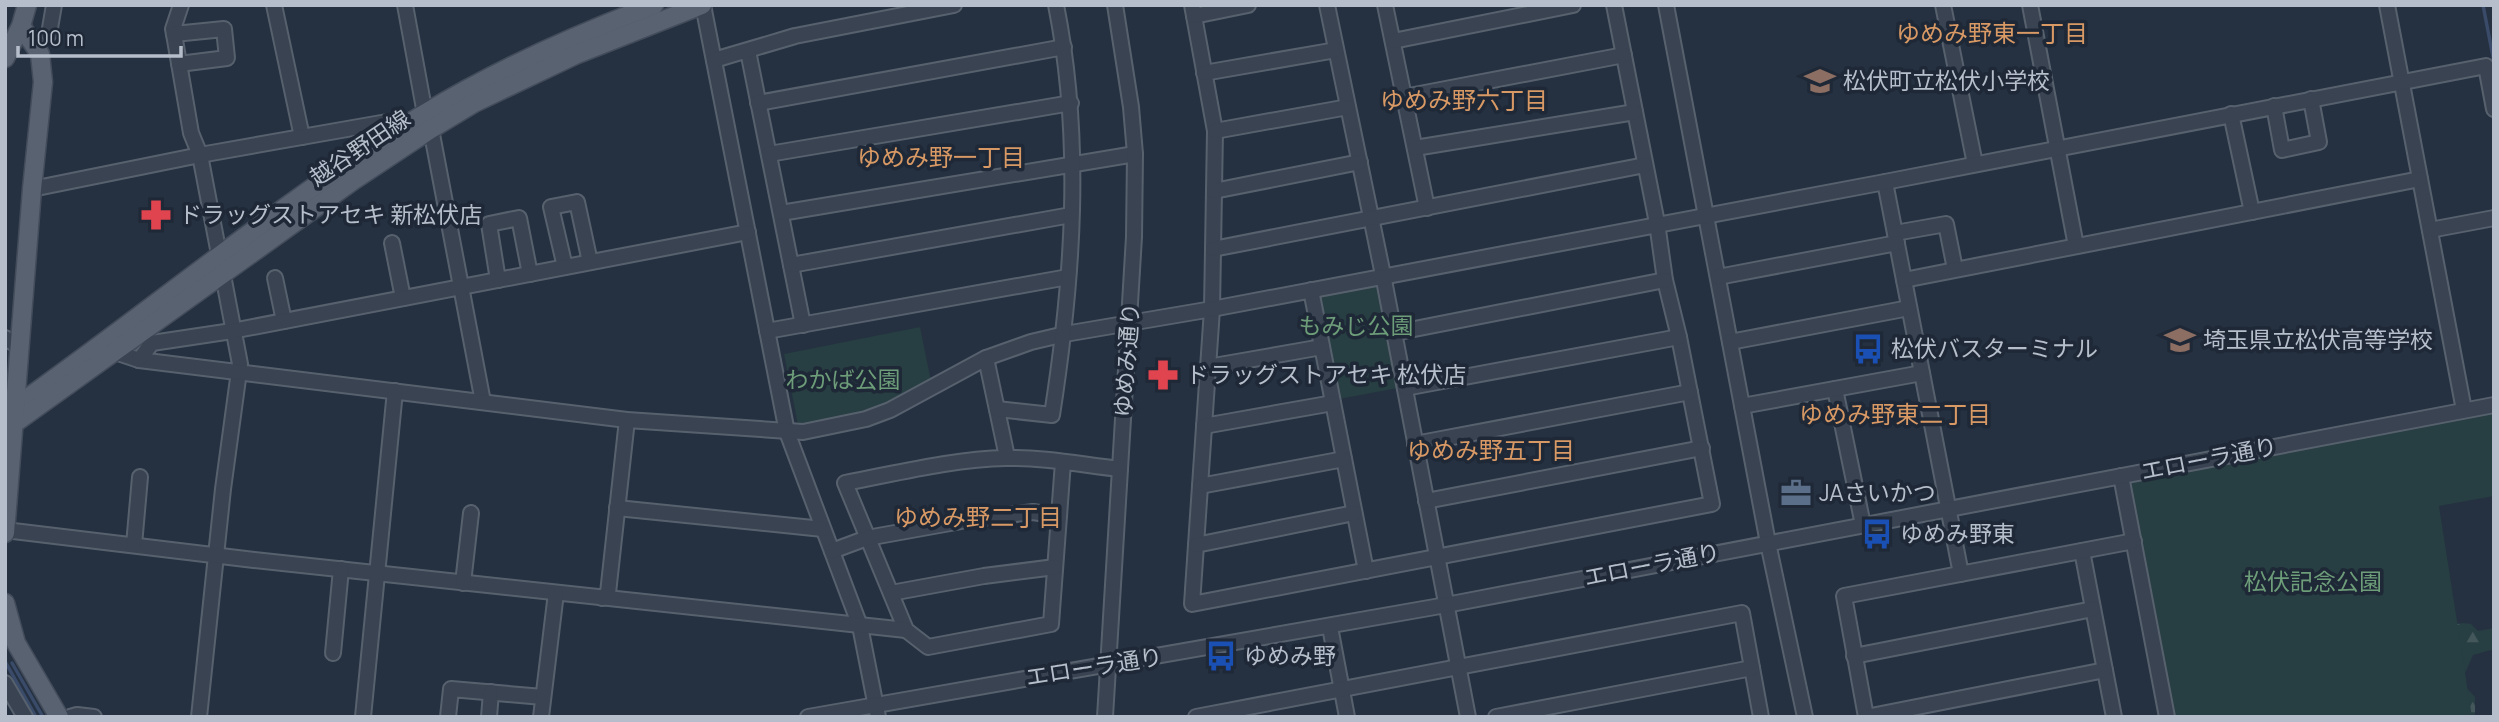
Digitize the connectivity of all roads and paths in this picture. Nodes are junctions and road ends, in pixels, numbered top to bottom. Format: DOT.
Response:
graph roads {
  1 [pos="27,5"];
  2 [pos="54,5"];
  3 [pos="181,5"];
  4 [pos="274,5"];
  5 [pos="405,5"];
  6 [pos="654,5"];
  7 [pos="703,5"];
  8 [pos="954,5"];
  9 [pos="1056,5"];
  10 [pos="1115,5"];
  11 [pos="1248,5"];
  12 [pos="1327,5"];
  13 [pos="1385,5"];
  14 [pos="1573,5"];
  15 [pos="1614,5"];
  16 [pos="1666,5"];
  17 [pos="1943,5"];
  18 [pos="2030,5"];
  19 [pos="2387,5"];
  20 [pos="1193,11"];
  21 [pos="22,26"];
  22 [pos="49,34"];
  23 [pos="174,34"];
  24 [pos="1393,40"];
  25 [pos="1064,47"];
  26 [pos="1336,50"];
  27 [pos="748,51"];
  28 [pos="1624,55"];
  29 [pos="5,58"];
  30 [pos="714,60"];
  31 [pos="179,64"];
  32 [pos="1204,73"];
  33 [pos="2401,82"];
  34 [pos="1404,97"];
  35 [pos="2311,99"];
  36 [pos="758,103"];
  37 [pos="1071,103"];
  38 [pos="2274,106"];
  39 [pos="1348,107"];
  40 [pos="2494,108"];
  41 [pos="1635,112"];
  42 [pos="2231,114"];
  43 [pos="428,122"];
  44 [pos="401,130"];
  45 [pos="1215,131"];
  46 [pos="302,137"];
  47 [pos="1415,148"];
  48 [pos="2056,148"];
  49 [pos="769,154"];
  50 [pos="1135,154"];
  51 [pos="200,155"];
  52 [pos="1360,162"];
  53 [pos="1073,164"];
  54 [pos="1975,164"];
  55 [pos="1646,165"];
  56 [pos="2420,179"];
  57 [pos="1885,182"];
  58 [pos="32,189"];
  59 [pos="1214,191"];
  60 [pos="1427,208"];
  61 [pos="2252,212"];
  62 [pos="781,213"];
  63 [pos="1705,214"];
  64 [pos="1071,215"];
  65 [pos="2494,218"];
  66 [pos="1371,219"];
  67 [pos="1657,223"];
  68 [pos="2430,230"];
  69 [pos="748,232"];
  70 [pos="1896,238"];
  71 [pos="392,243"];
  72 [pos="2076,246"];
  73 [pos="1213,249"];
  74 [pos="219,255"];
  75 [pos="590,262"];
  76 [pos="791,265"];
  77 [pos="565,267"];
  78 [pos="1955,270"];
  79 [pos="530,274"];
  80 [pos="222,275"];
  81 [pos="1383,275"];
  82 [pos="1068,277"];
  83 [pos="1717,277"];
  84 [pos="275,278"];
  85 [pos="498,280"];
  86 [pos="1665,280"];
  87 [pos="1904,280"];
  88 [pos="461,287"];
  89 [pos="1311,290"];
  90 [pos="403,298"];
  91 [pos="1909,308"];
  92 [pos="1212,309"];
  93 [pos="284,321"];
  94 [pos="1129,324"];
  95 [pos="803,325"];
  96 [pos="232,331"];
  97 [pos="767,331"];
  98 [pos="1394,333"];
  99 [pos="1065,334"];
  100 [pos="1679,337"];
  101 [pos="13,342"];
  102 [pos="1730,342"];
  103 [pos="1322,347"];
  104 [pos="115,352"];
  105 [pos="986,358"];
  106 [pos="139,360"];
  107 [pos="1208,367"];
  108 [pos="238,373"];
  109 [pos="1922,373"];
  110 [pos="1405,388"];
  111 [pos="1835,389"];
  112 [pos="395,391"];
  113 [pos="1690,392"];
  114 [pos="484,402"];
  115 [pos="1333,403"];
  116 [pos="2494,405"];
  117 [pos="1742,406"];
  118 [pos="997,409"];
  119 [pos="2465,410"];
  120 [pos="10,419"];
  121 [pos="627,420"];
  122 [pos="1204,426"];
  123 [pos="787,432"];
  124 [pos="1415,444"];
  125 [pos="1702,448"];
  126 [pos="1007,457"];
  127 [pos="1344,458"];
  128 [pos="1063,462"];
  129 [pos="1120,469"];
  130 [pos="2121,476"];
  131 [pos="140,477"];
  132 [pos="1200,486"];
  133 [pos="1426,501"];
  134 [pos="617,508"];
  135 [pos="1948,509"];
  136 [pos="471,513"];
  137 [pos="1354,513"];
  138 [pos="1059,516"];
  139 [pos="1863,525"];
  140 [pos="823,529"];
  141 [pos="5,531"];
  142 [pos="867,538"];
  143 [pos="2134,541"];
  144 [pos="1768,543"];
  145 [pos="134,545"];
  146 [pos="1196,545"];
  147 [pos="832,551"];
  148 [pos="2082,551"];
  149 [pos="216,555"];
  150 [pos="1437,557"];
  151 [pos="1055,567"];
  152 [pos="341,569"];
  153 [pos="1366,571"];
  154 [pos="377,573"];
  155 [pos="1961,574"];
  156 [pos="463,583"];
  157 [pos="556,593"];
  158 [pos="891,593"];
  159 [pos="602,598"];
  160 [pos="5,603"];
  161 [pos="1446,605"];
  162 [pos="2093,609"];
  163 [pos="860,626"];
  164 [pos="1330,627"];
  165 [pos="906,630"];
  166 [pos="332,653"];
  167 [pos="1854,656"];
  168 [pos="1109,665"];
  169 [pos="1458,667"];
  170 [pos="1752,668"];
  171 [pos="2105,670"];
  172 [pos="5,683"];
  173 [pos="1342,689"];
  174 [pos="491,692"];
  175 [pos="543,696"];
  176 [pos="877,711"];
  177 [pos="1533,713"];
  178 [pos="25,717"];
  179 [pos="59,717"];
  180 [pos="69,717"];
  181 [pos="94,717"];
  182 [pos="199,717"];
  183 [pos="363,717"];
  184 [pos="448,717"];
  185 [pos="489,717"];
  186 [pos="541,717"];
  187 [pos="808,717"];
  188 [pos="1105,717"];
  189 [pos="1196,717"];
  190 [pos="1347,717"];
  191 [pos="1468,717"];
  192 [pos="1496,717"];
  193 [pos="1761,717"];
  194 [pos="1805,717"];
  195 [pos="1866,717"];
  196 [pos="2114,717"];
  197 [pos="2167,717"];
  1 -- 21 [label="main road"];
  2 -- 22 [label="street"];
  3 -- 23 [label="street"];
  4 -- 46 [label="street"];
  5 -- 43 [label="street"];
  6 -- 43 [label="main road, 越谷野田線"];
  7 -- 30 [label="street"];
  7 -- 43 [label="main road, 越谷野田線"];
  8 -- 27 [label="street"];
  9 -- 25 [label="street"];
  10 -- 50 [label="street, ゆめみ通り"];
  11 -- 20 [label="street"];
  12 -- 26 [label="street"];
  13 -- 24 [label="street"];
  14 -- 24 [label="street"];
  15 -- 28 [label="street"];
  16 -- 63 [label="street"];
  17 -- 54 [label="street"];
  18 -- 48 [label="street"];
  19 -- 33 [label="street"];
  20 -- 32 [label="street"];
  21 -- 29 [label="main road"];
  21 -- 58 [label="main road"];
  23 -- 31 [label="street"];
  23 -- 31 [label="street"];
  24 -- 34 [label="street"];
  25 -- 36 [label="street"];
  25 -- 37 [label="street"];
  26 -- 32 [label="street"];
  26 -- 39 [label="street"];
  27 -- 30 [label="street"];
  27 -- 36 [label="street"];
  28 -- 34 [label="street"];
  28 -- 41 [label="street"];
  30 -- 69 [label="street"];
  31 -- 51 [label="street"];
  32 -- 45 [label="street"];
  33 -- 35 [label="street"];
  33 -- 40 [label="street"];
  33 -- 56 [label="street"];
  34 -- 47 [label="street"];
  35 -- 38 [label="street"];
  35 -- 38 [label="street"];
  36 -- 49 [label="street"];
  37 -- 49 [label="street"];
  37 -- 53 [label="street"];
  38 -- 42 [label="street"];
  39 -- 45 [label="street"];
  39 -- 52 [label="street"];
  41 -- 47 [label="street"];
  41 -- 55 [label="street"];
  42 -- 48 [label="street"];
  42 -- 61 [label="street"];
  43 -- 44 [label="main road, 越谷野田線"];
  43 -- 80 [label="main road, 越谷野田線"];
  43 -- 88 [label="street"];
  44 -- 46 [label="street"];
  44 -- 74 [label="main road, 越谷野田線"];
  45 -- 59 [label="street"];
  46 -- 51 [label="street"];
  47 -- 60 [label="street"];
  48 -- 54 [label="street"];
  48 -- 72 [label="street"];
  49 -- 62 [label="street"];
  50 -- 53 [label="street"];
  50 -- 94 [label="street, ゆめみ通り"];
  51 -- 58 [label="street"];
  51 -- 74 [label="street"];
  52 -- 59 [label="street"];
  52 -- 66 [label="street"];
  53 -- 62 [label="street"];
  53 -- 64 [label="street"];
  54 -- 57 [label="street"];
  55 -- 60 [label="street"];
  55 -- 67 [label="street"];
  56 -- 61 [label="street"];
  56 -- 68 [label="street"];
  57 -- 63 [label="street"];
  57 -- 70 [label="street"];
  58 -- 101 [label="main road"];
  59 -- 73 [label="street"];
  60 -- 66 [label="street"];
  61 -- 72 [label="street"];
  62 -- 76 [label="street"];
  63 -- 67 [label="street"];
  63 -- 83 [label="street"];
  64 -- 76 [label="street"];
  64 -- 82 [label="street"];
  65 -- 68 [label="street"];
  66 -- 73 [label="street"];
  66 -- 81 [label="street"];
  67 -- 81 [label="street"];
  67 -- 86 [label="street"];
  68 -- 119 [label="street"];
  69 -- 75 [label="street"];
  69 -- 97 [label="street"];
  70 -- 78 [label="street"];
  70 -- 83 [label="street"];
  70 -- 87 [label="street"];
  71 -- 90 [label="street"];
  72 -- 78 [label="street"];
  73 -- 92 [label="street"];
  74 -- 80 [label="street"];
  74 -- 120 [label="main road, 越谷野田線"];
  75 -- 77 [label="street"];
  75 -- 77 [label="street"];
  76 -- 95 [label="street"];
  77 -- 79 [label="street"];
  78 -- 87 [label="street"];
  79 -- 85 [label="street"];
  79 -- 85 [label="street"];
  80 -- 96 [label="street"];
  80 -- 104 [label="main road, 越谷野田線"];
  81 -- 89 [label="street"];
  81 -- 98 [label="street"];
  82 -- 95 [label="street"];
  82 -- 99 [label="street"];
  83 -- 102 [label="street"];
  84 -- 93 [label="street"];
  85 -- 88 [label="street"];
  86 -- 98 [label="street"];
  86 -- 100 [label="street"];
  87 -- 91 [label="street"];
  88 -- 90 [label="street"];
  88 -- 114 [label="street"];
  89 -- 92 [label="street"];
  89 -- 103 [label="street"];
  90 -- 93 [label="street"];
  91 -- 102 [label="street"];
  91 -- 109 [label="street"];
  92 -- 94 [label="street"];
  92 -- 107 [label="street"];
  93 -- 96 [label="street"];
  94 -- 99 [label="street"];
  94 -- 129 [label="street, ゆめみ通り"];
  95 -- 97 [label="street"];
  96 -- 106 [label="street"];
  96 -- 108 [label="street"];
  97 -- 123 [label="street"];
  98 -- 110 [label="street"];
  99 -- 105 [label="street"];
  99 -- 118 [label="street"];
  100 -- 110 [label="street"];
  100 -- 113 [label="street"];
  101 -- 120 [label="main road"];
  102 -- 117 [label="street"];
  103 -- 107 [label="street"];
  103 -- 115 [label="street"];
  104 -- 106 [label="street"];
  104 -- 120 [label="main road, 越谷野田線"];
  105 -- 118 [label="street"];
  105 -- 123 [label="street"];
  106 -- 108 [label="street"];
  107 -- 122 [label="street"];
  108 -- 112 [label="street"];
  108 -- 149 [label="street"];
  109 -- 111 [label="street"];
  109 -- 135 [label="street"];
  110 -- 124 [label="street"];
  111 -- 117 [label="street"];
  111 -- 139 [label="street"];
  112 -- 114 [label="street"];
  112 -- 154 [label="street"];
  113 -- 124 [label="street"];
  113 -- 125 [label="street"];
  114 -- 121 [label="street"];
  115 -- 122 [label="street"];
  115 -- 127 [label="street"];
  116 -- 119 [label="street, エローラ通り"];
  117 -- 144 [label="street"];
  118 -- 126 [label="street"];
  119 -- 130 [label="street, エローラ通り"];
  120 -- 141 [label="main road"];
  121 -- 123 [label="street"];
  121 -- 134 [label="street"];
  122 -- 132 [label="street"];
  123 -- 140 [label="street"];
  124 -- 133 [label="street"];
  125 -- 133 [label="street"];
  125 -- 150 [label="street"];
  126 -- 128 [label="street"];
  126 -- 142 [label="street"];
  127 -- 132 [label="street"];
  127 -- 137 [label="street"];
  128 -- 129 [label="street"];
  128 -- 138 [label="street"];
  129 -- 168 [label="street, ゆめみ通り"];
  130 -- 135 [label="street, エローラ通り"];
  130 -- 143 [label="street"];
  131 -- 145 [label="street"];
  132 -- 146 [label="street"];
  133 -- 150 [label="street"];
  134 -- 140 [label="street"];
  134 -- 159 [label="street"];
  135 -- 139 [label="street, エローラ通り"];
  135 -- 155 [label="street"];
  136 -- 156 [label="street"];
  137 -- 146 [label="street"];
  137 -- 153 [label="street"];
  138 -- 142 [label="street"];
  138 -- 151 [label="street"];
  139 -- 144 [label="street, エローラ通り"];
  140 -- 147 [label="street"];
  141 -- 145 [label="street"];
  142 -- 147 [label="street"];
  142 -- 158 [label="street"];
  143 -- 148 [label="street"];
  143 -- 197 [label="street"];
  144 -- 161 [label="street, エローラ通り"];
  144 -- 194 [label="street"];
  145 -- 149 [label="street"];
  146 -- 153 [label="street"];
  147 -- 163 [label="street"];
  148 -- 155 [label="street"];
  148 -- 162 [label="street"];
  149 -- 152 [label="street"];
  149 -- 182 [label="street"];
  150 -- 153 [label="street"];
  150 -- 161 [label="street"];
  151 -- 158 [label="street"];
  151 -- 165 [label="street"];
  152 -- 154 [label="street"];
  152 -- 166 [label="street"];
  154 -- 156 [label="street"];
  154 -- 183 [label="street"];
  155 -- 167 [label="street"];
  156 -- 157 [label="street"];
  157 -- 159 [label="street"];
  157 -- 175 [label="street"];
  158 -- 165 [label="street"];
  159 -- 163 [label="street"];
  160 -- 179 [label="main road"];
  161 -- 164 [label="street, エローラ通り"];
  161 -- 169 [label="street"];
  162 -- 167 [label="street"];
  162 -- 171 [label="street"];
  163 -- 165 [label="street"];
  163 -- 176 [label="street"];
  164 -- 168 [label="street, エローラ通り"];
  164 -- 173 [label="street"];
  167 -- 195 [label="street"];
  168 -- 176 [label="street, エローラ通り"];
  168 -- 188 [label="street, ゆめみ通り"];
  169 -- 170 [label="street"];
  169 -- 173 [label="street"];
  169 -- 191 [label="street"];
  170 -- 177 [label="street"];
  170 -- 193 [label="street"];
  171 -- 195 [label="street"];
  171 -- 196 [label="street"];
  172 -- 178 [label="street"];
  173 -- 189 [label="street"];
  173 -- 190 [label="street"];
  174 -- 175 [label="street"];
  174 -- 184 [label="street"];
  174 -- 185 [label="street"];
  175 -- 186 [label="street"];
  176 -- 187 [label="street, エローラ通り"];
  177 -- 192 [label="street"];
  180 -- 181 [label="street"];
}
